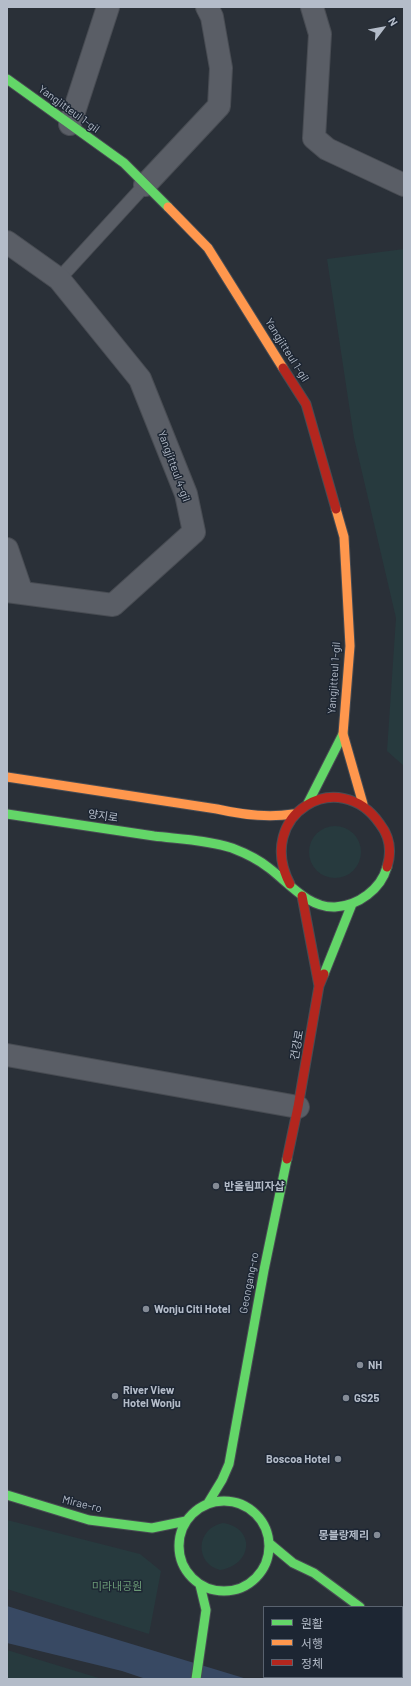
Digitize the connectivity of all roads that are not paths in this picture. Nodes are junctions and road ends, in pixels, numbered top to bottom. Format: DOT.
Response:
graph roads {
  1 [pos="108,7"];
  2 [pos="208,7"];
  3 [pos="312,7"];
  4 [pos="7,80"];
  5 [pos="70,124"];
  6 [pos="145,185"];
  7 [pos="404,185"];
  8 [pos="7,242"];
  9 [pos="59,279"];
  10 [pos="7,549"];
  11 [pos="14,592"];
  12 [pos="343,734"];
  13 [pos="7,777"];
  14 [pos="308,803"];
  15 [pos="363,804"];
  16 [pos="7,814"];
  17 [pos="294,814"];
  18 [pos="377,816"];
  19 [pos="391,822"];
  20 [pos="393,878"];
  21 [pos="290,884"];
  22 [pos="380,884"];
  23 [pos="302,896"];
  24 [pos="352,904"];
  25 [pos="319,986"];
  26 [pos="7,1055"];
  27 [pos="298,1107"];
  28 [pos="229,1464"];
  29 [pos="232,1485"];
  30 [pos="7,1495"];
  31 [pos="208,1503"];
  32 [pos="186,1521"];
  33 [pos="152,1528"];
  34 [pos="172,1540"];
  35 [pos="269,1543"];
  36 [pos="293,1563"];
  37 [pos="265,1566"];
  38 [pos="200,1585"];
  39 [pos="228,1592"];
  40 [pos="211,1605"];
  41 [pos="359,1606"];
  42 [pos="196,1679"];
  1 -- 5 [label="street"];
  2 -- 6 [label="street"];
  3 -- 7 [label="street"];
  4 -- 5 [label="street, Yangjitteul 1-gil"];
  5 -- 6 [label="street, Yangjitteul 1-gil"];
  6 -- 9 [label="lane"];
  6 -- 12 [label="street, Yangjitteul 1-gil"];
  8 -- 9 [label="street, Yangjitteul 4-gil"];
  9 -- 11 [label="street, Yangjitteul 4-gil"];
  10 -- 11 [label="street"];
  12 -- 14 [label="street"];
  12 -- 15 [label="street"];
  13 -- 17 [label="street"];
  14 -- 15 [label="street"];
  14 -- 17 [label="street"];
  15 -- 18 [label="street"];
  16 -- 21 [label="street, 양지로"];
  17 -- 21 [label="street"];
  18 -- 19 [label="street"];
  18 -- 22 [label="street"];
  20 -- 22 [label="street"];
  21 -- 23 [label="street"];
  22 -- 24 [label="street"];
  23 -- 24 [label="street"];
  23 -- 25 [label="street"];
  24 -- 25 [label="street"];
  25 -- 27 [label="street, 건강로"];
  26 -- 27 [label="street"];
  27 -- 28 [label="street, Geongang-ro"];
  28 -- 29 [label="street"];
  28 -- 31 [label="street"];
  30 -- 33 [label="street, Mirae-ro"];
  31 -- 32 [label="street"];
  31 -- 35 [label="street"];
  32 -- 33 [label="street"];
  32 -- 34 [label="street"];
  33 -- 34 [label="street"];
  34 -- 38 [label="street"];
  35 -- 36 [label="street"];
  35 -- 37 [label="street"];
  36 -- 37 [label="street"];
  36 -- 41 [label="street"];
  37 -- 39 [label="street"];
  38 -- 39 [label="street"];
  38 -- 40 [label="street"];
  39 -- 40 [label="street"];
  40 -- 42 [label="street"];
}
